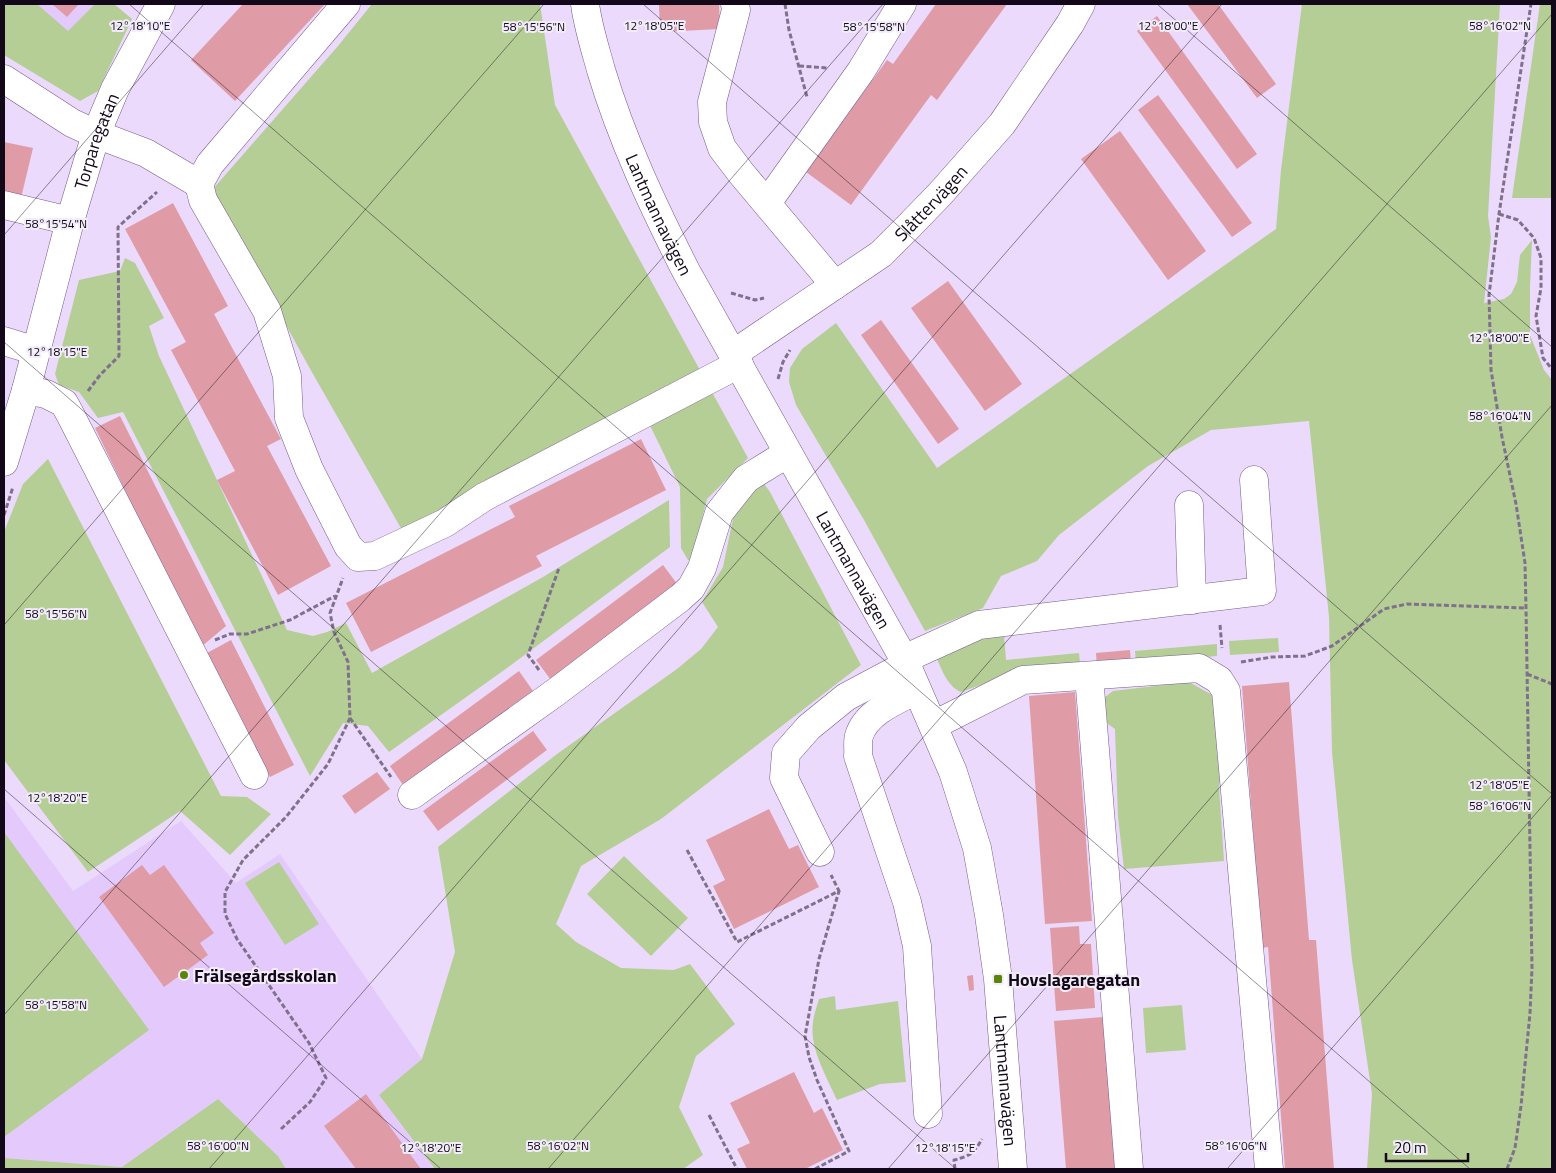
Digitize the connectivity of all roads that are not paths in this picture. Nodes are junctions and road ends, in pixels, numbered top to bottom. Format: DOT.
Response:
graph roads {
  1 [pos="160,4"];
  2 [pos="346,4"];
  3 [pos="585,4"];
  4 [pos="736,4"];
  5 [pos="902,4"];
  6 [pos="1081,4"];
  7 [pos="4,79"];
  8 [pos="96,134"];
  9 [pos="188,178"];
  10 [pos="767,203"];
  11 [pos="4,205"];
  12 [pos="70,221"];
  13 [pos="836,285"];
  14 [pos="4,341"];
  15 [pos="36,351"];
  16 [pos="736,359"];
  17 [pos="26,390"];
  18 [pos="788,453"];
  19 [pos="4,462"];
  20 [pos="1254,480"];
  21 [pos="1189,505"];
  22 [pos="1205,598"];
  23 [pos="905,662"];
  24 [pos="1089,676"];
  25 [pos="917,690"];
  26 [pos="934,724"];
  27 [pos="254,775"];
  28 [pos="412,795"];
  29 [pos="820,852"];
  30 [pos="928,1114"];
  31 [pos="1013,1169"];
  32 [pos="1129,1169"];
  33 [pos="1270,1169"];
  1 -- 8 [label="street, Torparegatan"];
  2 -- 9 [label="street"];
  3 -- 16 [label="street, Lantmannavägen"];
  4 -- 10 [label="street"];
  5 -- 10 [label="street"];
  6 -- 13 [label="street, Slåttervägen"];
  7 -- 8 [label="street"];
  8 -- 9 [label="street"];
  8 -- 12 [label="street, Torparegatan"];
  9 -- 16 [label="street, Slåttervägen"];
  10 -- 13 [label="street"];
  11 -- 12 [label="street"];
  12 -- 15 [label="street, Torparegatan"];
  13 -- 16 [label="street, Slåttervägen"];
  14 -- 15 [label="street"];
  15 -- 17 [label="street, Torparegatan"];
  16 -- 18 [label="street, Lantmannavägen"];
  17 -- 19 [label="street, Torparegatan"];
  17 -- 27 [label="street"];
  18 -- 23 [label="street, Lantmannavägen"];
  18 -- 28 [label="street"];
  20 -- 22 [label="street"];
  21 -- 22 [label="street"];
  22 -- 23 [label="street"];
  23 -- 25 [label="street, Lantmannavägen"];
  23 -- 29 [label="street"];
  24 -- 26 [label="street"];
  24 -- 32 [label="street"];
  24 -- 33 [label="street"];
  25 -- 26 [label="street, Lantmannavägen"];
  25 -- 30 [label="street"];
  26 -- 31 [label="street, Lantmannavägen"];
}
